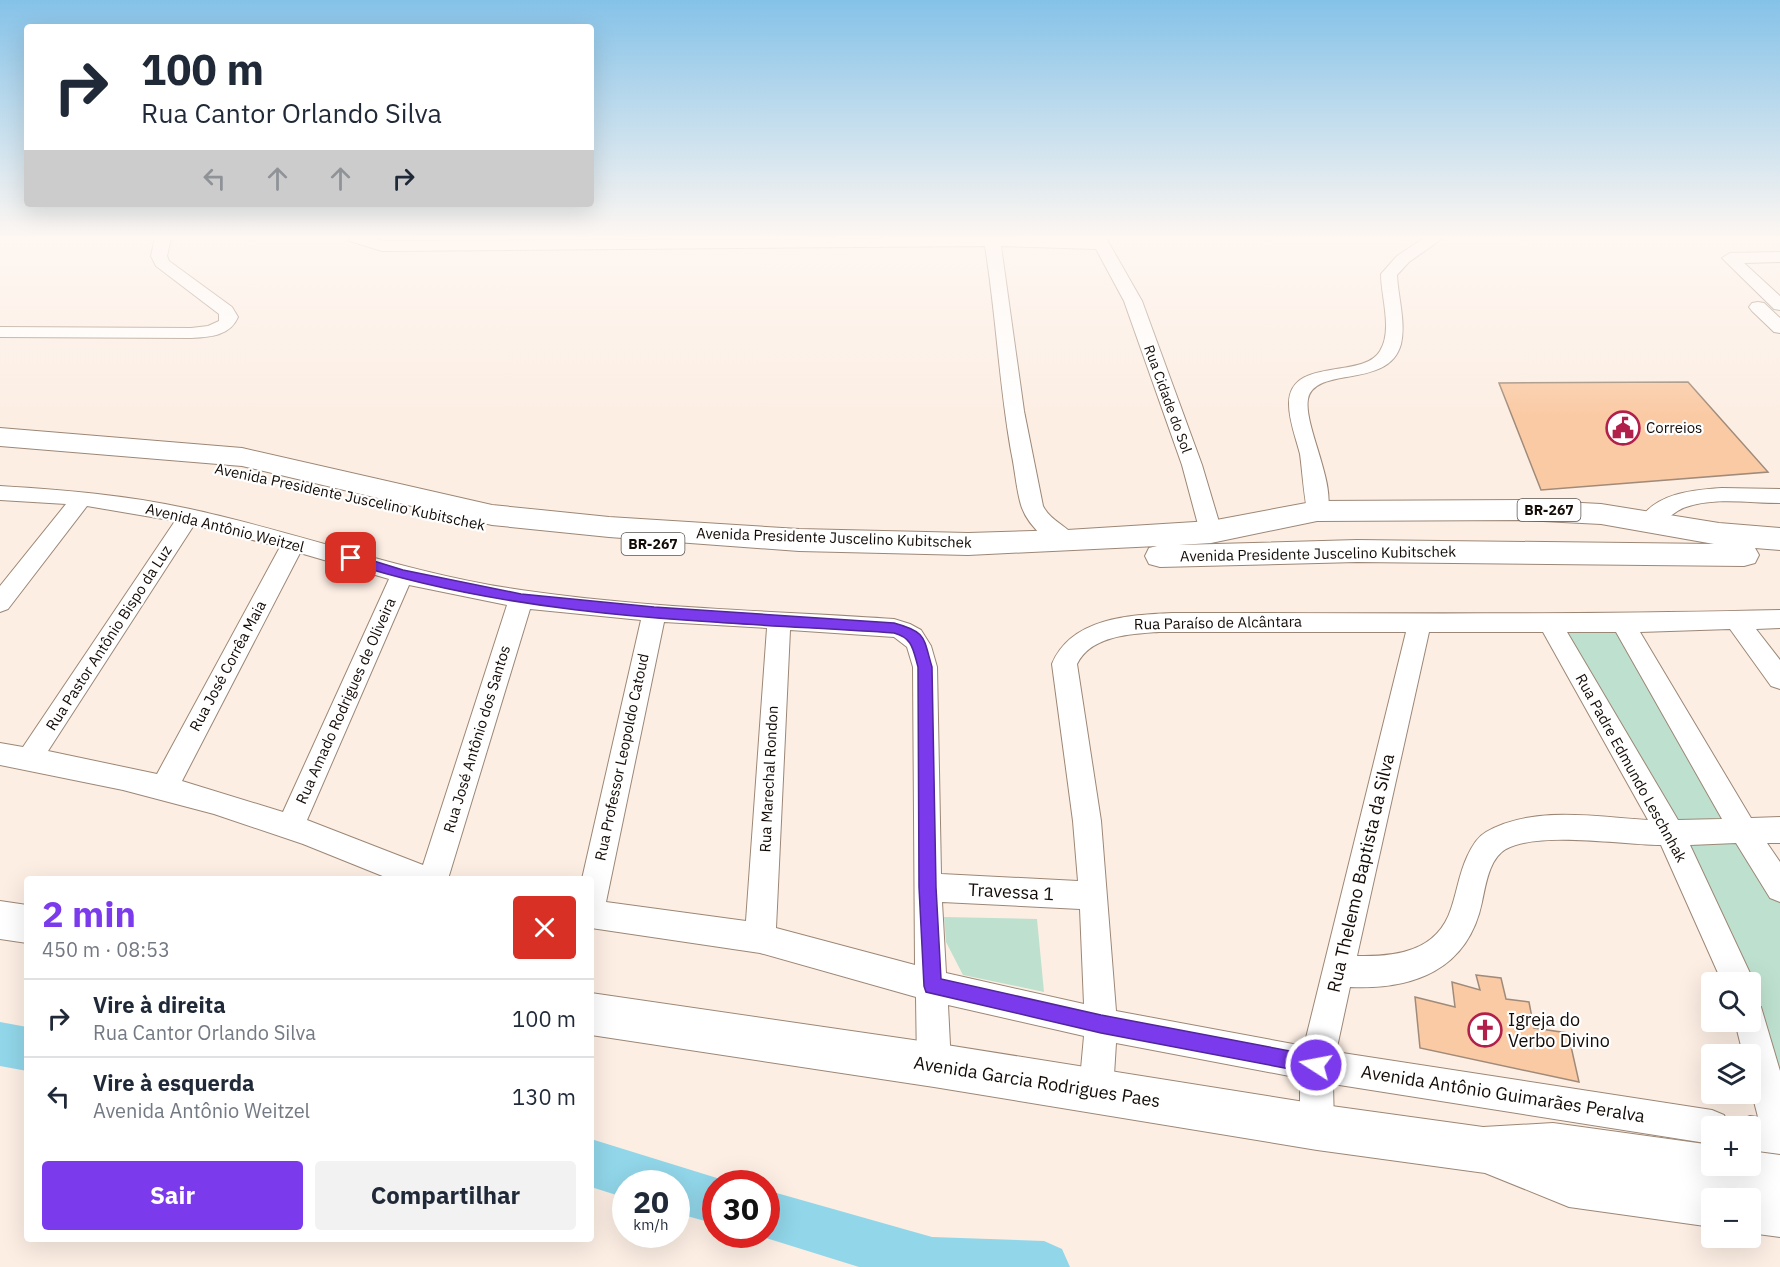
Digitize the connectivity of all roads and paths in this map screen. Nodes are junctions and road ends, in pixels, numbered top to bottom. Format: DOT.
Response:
graph roads {
  1 [pos="208,297"];
  2 [pos="1001,297"];
  3 [pos="1131,297"];
  4 [pos="1391,297"];
  5 [pos="1758,307"];
  6 [pos="1780,328"];
  7 [pos="0,332"];
  8 [pos="0,437"];
  9 [pos="0,448"];
  10 [pos="0,494"];
  11 [pos="1780,496"];
  12 [pos="81,498"];
  13 [pos="1317,511"];
  14 [pos="1601,514"];
  15 [pos="189,516"];
  16 [pos="1649,522"];
  17 [pos="1211,532"];
  18 [pos="1780,539"];
  19 [pos="1067,541"];
  20 [pos="292,544"];
  21 [pos="1357,551"];
  22 [pos="1314,552"];
  23 [pos="1620,554"];
  24 [pos="1780,554"];
  25 [pos="402,575"];
  26 [pos="521,599"];
  27 [pos="0,603"];
  28 [pos="654,612"];
  29 [pos="1735,619"];
  30 [pos="1780,619"];
  31 [pos="779,621"];
  32 [pos="1420,621"];
  33 [pos="1549,621"];
  34 [pos="1623,623"];
  35 [pos="1780,679"];
  36 [pos="0,754"];
  37 [pos="29,759"];
  38 [pos="164,788"];
  39 [pos="290,827"];
  40 [pos="1743,830"];
  41 [pos="1780,830"];
  42 [pos="1670,833"];
  43 [pos="414,876"];
  44 [pos="434,876"];
  45 [pos="927,887"];
  46 [pos="1780,888"];
  47 [pos="594,889"];
  48 [pos="1094,896"];
  49 [pos="594,914"];
  50 [pos="0,920"];
  51 [pos="24,924"];
  52 [pos="760,938"];
  53 [pos="1338,970"];
  54 [pos="1733,972"];
  55 [pos="933,986"];
  56 [pos="594,1014"];
  57 [pos="1101,1024"];
  58 [pos="1754,1032"];
  59 [pos="934,1065"];
  60 [pos="1316,1065"];
  61 [pos="1096,1091"];
  62 [pos="1701,1125"];
  63 [pos="1317,1127"];
  64 [pos="1761,1134"];
  65 [pos="1780,1137"];
  66 [pos="1483,1150"];
  67 [pos="1780,1178"];
  68 [pos="1701,1202"];
  69 [pos="1761,1210"];
  70 [pos="1780,1213"];
  1 -- 7 [label="street"];
  2 -- 19 [label="street"];
  3 -- 17 [label="street, Rua Cidade do Sol"];
  4 -- 13 [label="street"];
  5 -- 6 [label="street"];
  8 -- 19 [label="highway, Avenida Presidente Juscelino Kubitschek / BR-267"];
  9 -- 22 [label="highway, Avenida Presidente Juscelino Kubitschek / BR-267"];
  10 -- 12 [label="street, Avenida Antônio Weitzel"];
  11 -- 16 [label="street"];
  12 -- 15 [label="street, Avenida Antônio Weitzel"];
  12 -- 27 [label="street"];
  13 -- 14 [label="highway, Avenida Presidente Juscelino Kubitschek / BR-267"];
  13 -- 17 [label="highway, Avenida Presidente Juscelino Kubitschek / BR-267"];
  13 -- 21 [label="highway"];
  14 -- 16 [label="highway, Avenida Presidente Juscelino Kubitschek / BR-267"];
  14 -- 23 [label="highway"];
  15 -- 20 [label="street, Avenida Antônio Weitzel"];
  15 -- 37 [label="street, Rua Pastor Antônio Bispo da Luz"];
  16 -- 18 [label="highway, Avenida Presidente Juscelino Kubitschek / BR-267"];
  17 -- 19 [label="highway, Avenida Presidente Juscelino Kubitschek / BR-267"];
  17 -- 22 [label="highway"];
  20 -- 25 [label="street, Avenida Antônio Weitzel"];
  20 -- 38 [label="street, Rua José Corrêa Maia"];
  21 -- 22 [label="highway, Avenida Presidente Juscelino Kubitschek / BR-267"];
  21 -- 23 [label="highway, Avenida Presidente Juscelino Kubitschek / BR-267"];
  23 -- 24 [label="highway, Avenida Presidente Juscelino Kubitschek / BR-267"];
  25 -- 26 [label="street, Avenida Antônio Weitzel"];
  25 -- 39 [label="street, Rua Amado Rodrigues de Oliveira"];
  26 -- 28 [label="street, Avenida Antônio Weitzel"];
  26 -- 44 [label="street, Rua José Antônio dos Santos"];
  28 -- 31 [label="street, Avenida Antônio Weitzel"];
  28 -- 47 [label="street, Rua Professor Leopoldo Catoud"];
  29 -- 30 [label="street, Rua Paraíso de Alcântara"];
  29 -- 34 [label="street, Rua Paraíso de Alcântara"];
  29 -- 35 [label="street"];
  31 -- 45 [label="street, Avenida Antônio Weitzel"];
  31 -- 52 [label="street, Rua Marechal Rondon"];
  32 -- 33 [label="street, Rua Paraíso de Alcântara"];
  32 -- 48 [label="street, Rua Paraíso de Alcântara"];
  32 -- 53 [label="street, Rua Thelemo Baptista da Silva"];
  33 -- 34 [label="street, Rua Paraíso de Alcântara"];
  33 -- 42 [label="street, Rua Padre Edmundo Leschnhak"];
  34 -- 40 [label="street"];
  36 -- 37 [label="street"];
  37 -- 38 [label="street"];
  38 -- 39 [label="street"];
  39 -- 43 [label="street"];
  40 -- 41 [label="street"];
  40 -- 42 [label="street"];
  40 -- 46 [label="street"];
  42 -- 53 [label="street"];
  42 -- 54 [label="street, Rua Padre Edmundo Leschnhak"];
  45 -- 48 [label="street, Travessa 1"];
  45 -- 55 [label="street"];
  48 -- 57 [label="street, Rua Paraíso de Alcântara"];
  49 -- 52 [label="street, Avenida Antônio Guimarães Peralva"];
  50 -- 51 [label="main road"];
  52 -- 55 [label="street, Avenida Antônio Guimarães Peralva"];
  53 -- 60 [label="street, Rua Thelemo Baptista da Silva"];
  55 -- 57 [label="street, Avenida Antônio Guimarães Peralva"];
  55 -- 59 [label="street"];
  56 -- 59 [label="main road, Avenida Garcia Rodrigues Paes"];
  57 -- 60 [label="street, Avenida Antônio Guimarães Peralva"];
  57 -- 61 [label="street, Rua Paraíso de Alcântara"];
  58 -- 65 [label="street"];
  59 -- 61 [label="main road, Avenida Garcia Rodrigues Paes"];
  60 -- 62 [label="street, Avenida Antônio Guimarães Peralva"];
  60 -- 63 [label="street, Rua Thelemo Baptista da Silva"];
  61 -- 63 [label="main road, Avenida Garcia Rodrigues Paes"];
  63 -- 66 [label="main road, Avenida Garcia Rodrigues Paes"];
  64 -- 65 [label="street"];
  66 -- 67 [label="main road, Avenida Garcia Rodrigues Paes"];
  66 -- 68 [label="main road, Avenida Garcia Rodrigues Paes"];
  69 -- 70 [label="main road"];
}
